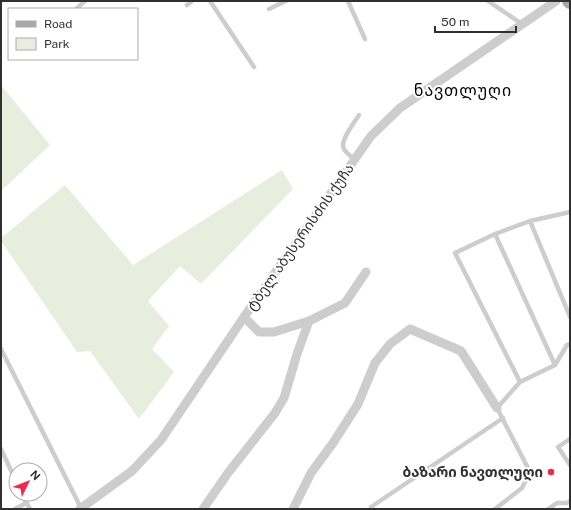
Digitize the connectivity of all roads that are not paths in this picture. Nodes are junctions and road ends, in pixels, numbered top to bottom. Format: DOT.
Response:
graph roads {
  1 [pos="86,1"];
  2 [pos="192,1"];
  3 [pos="210,1"];
  4 [pos="286,1"];
  5 [pos="348,1"];
  6 [pos="488,1"];
  7 [pos="556,1"];
  8 [pos="187,5"];
  9 [pos="77,8"];
  10 [pos="269,9"];
  11 [pos="522,24"];
  12 [pos="365,39"];
  13 [pos="254,67"];
  14 [pos="359,115"];
  15 [pos="355,160"];
  16 [pos="570,212"];
  17 [pos="530,221"];
  18 [pos="495,234"];
  19 [pos="366,272"];
  20 [pos="244,317"];
  21 [pos="570,317"];
  22 [pos="309,321"];
  23 [pos="570,344"];
  24 [pos="1,349"];
  25 [pos="554,365"];
  26 [pos="520,382"];
  27 [pos="497,408"];
  28 [pos="504,418"];
  29 [pos="570,439"];
  30 [pos="1,449"];
  31 [pos="8,464"];
  32 [pos="570,465"];
  33 [pos="570,501"];
  34 [pos="26,503"];
  35 [pos="80,508"];
  36 [pos="371,508"];
  37 [pos="15,509"];
  38 [pos="30,509"];
  39 [pos="203,509"];
  40 [pos="294,509"];
  41 [pos="495,509"];
  42 [pos="548,509"];
  1 -- 9 [label="lane"];
  2 -- 8 [label="lane"];
  3 -- 13 [label="lane"];
  4 -- 10 [label="lane"];
  5 -- 12 [label="lane"];
  6 -- 11 [label="lane"];
  7 -- 11 [label="street, ტბელ აბუსერისძის ქუჩა"];
  11 -- 15 [label="street, ტბელ აბუსერისძის ქუჩა"];
  14 -- 15 [label="lane"];
  15 -- 20 [label="street, ტბელ აბუსერისძის ქუჩა"];
  16 -- 17 [label="lane"];
  17 -- 18 [label="lane"];
  17 -- 21 [label="lane"];
  18 -- 25 [label="lane"];
  18 -- 26 [label="lane"];
  19 -- 22 [label="street"];
  20 -- 22 [label="street"];
  20 -- 35 [label="street, ტბელ აბუსერისძის ქუჩა"];
  22 -- 39 [label="street"];
  23 -- 25 [label="lane"];
  24 -- 35 [label="lane"];
  25 -- 26 [label="lane"];
  26 -- 27 [label="lane"];
  27 -- 28 [label="lane"];
  27 -- 40 [label="street"];
  28 -- 36 [label="lane"];
  28 -- 41 [label="lane"];
  29 -- 32 [label="lane"];
  30 -- 31 [label="lane"];
  33 -- 42 [label="lane"];
  34 -- 37 [label="lane"];
  34 -- 38 [label="lane"];
}
